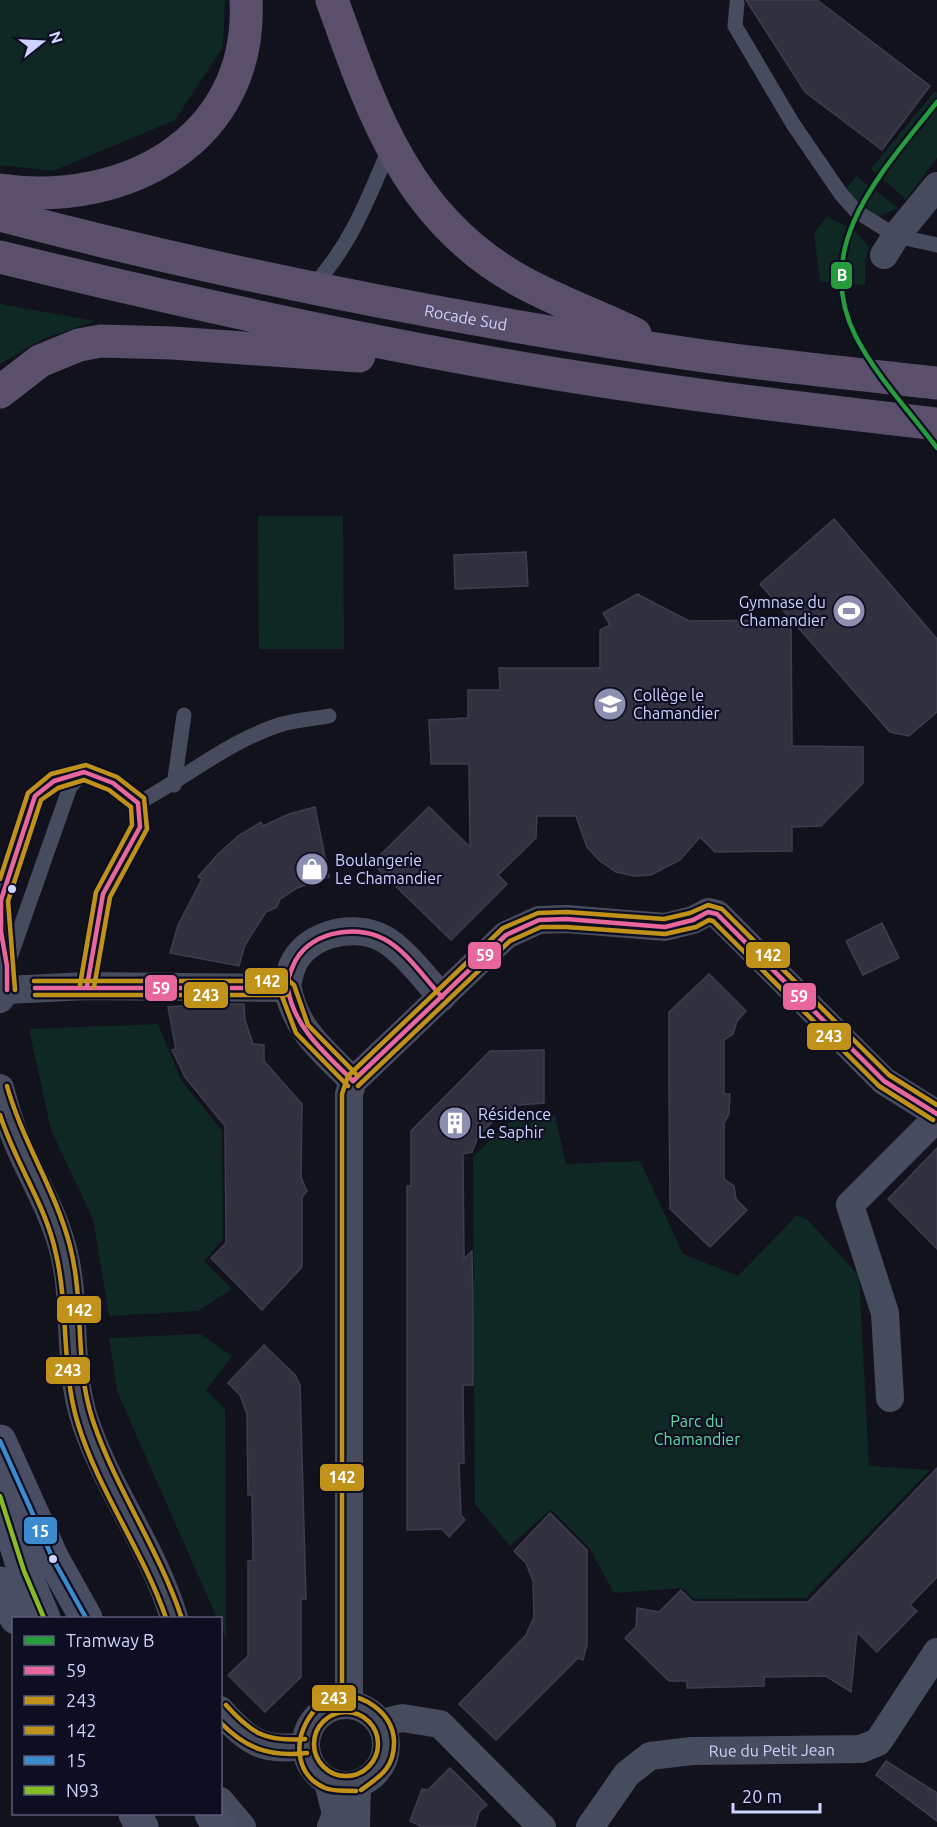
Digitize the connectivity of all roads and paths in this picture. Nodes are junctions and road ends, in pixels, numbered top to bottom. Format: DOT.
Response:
graph roads {
  1 [pos="246,0"];
  2 [pos="333,0"];
  3 [pos="737,3"];
  4 [pos="390,147"];
  5 [pos="937,186"];
  6 [pos="0,190"];
  7 [pos="0,215"];
  8 [pos="937,245"];
  9 [pos="890,246"];
  10 [pos="0,257"];
  11 [pos="311,287"];
  12 [pos="681,352"];
  13 [pos="516,367"];
  14 [pos="937,383"];
  15 [pos="0,392"];
  16 [pos="937,424"];
  17 [pos="184,715"];
  18 [pos="329,716"];
  19 [pos="84,772"];
  20 [pos="174,784"];
  21 [pos="138,803"];
  22 [pos="5,985"];
  23 [pos="87,986"];
  24 [pos="287,988"];
  25 [pos="442,997"];
  26 [pos="353,1081"];
  27 [pos="0,1088"];
  28 [pos="937,1116"];
  29 [pos="890,1398"];
  30 [pos="0,1441"];
  31 [pos="0,1496"];
  32 [pos="0,1583"];
  33 [pos="16,1617"];
  34 [pos="44,1617"];
  35 [pos="85,1617"];
  36 [pos="174,1617"];
  37 [pos="937,1652"];
  38 [pos="350,1704"];
  39 [pos="222,1712"];
  40 [pos="381,1723"];
  41 [pos="306,1746"];
  42 [pos="328,1782"];
  43 [pos="357,1784"];
  44 [pos="222,1803"];
  45 [pos="242,1827"];
  46 [pos="331,1827"];
  47 [pos="356,1827"];
  48 [pos="542,1827"];
  49 [pos="590,1827"];
  1 -- 6 [label="highway"];
  2 -- 4 [label="highway"];
  3 -- 9 [label="lane"];
  4 -- 11 [label="lane"];
  4 -- 12 [label="highway"];
  5 -- 9 [label="street"];
  7 -- 11 [label="highway, Rocade Sud"];
  8 -- 9 [label="lane"];
  10 -- 13 [label="highway"];
  11 -- 12 [label="highway, Rocade Sud"];
  12 -- 14 [label="highway, Rocade Sud"];
  13 -- 15 [label="highway"];
  13 -- 16 [label="highway"];
  17 -- 20 [label="lane"];
  18 -- 20 [label="lane"];
  19 -- 21 [label="lane"];
  19 -- 22 [label="lane"];
  19 -- 22 [label="lane"];
  20 -- 21 [label="lane"];
  21 -- 23 [label="lane"];
  22 -- 23 [label="street"];
  23 -- 24 [label="street"];
  24 -- 25 [label="street"];
  24 -- 26 [label="street"];
  25 -- 26 [label="street"];
  25 -- 28 [label="street"];
  26 -- 38 [label="street"];
  27 -- 36 [label="street"];
  28 -- 29 [label="street"];
  30 -- 35 [label="main road"];
  31 -- 34 [label="main road"];
  32 -- 33 [label="main road"];
  37 -- 49 [label="street, Rue du Petit Jean"];
  38 -- 40 [label="street"];
  38 -- 41 [label="street"];
  39 -- 41 [label="street"];
  40 -- 43 [label="street"];
  40 -- 48 [label="street"];
  41 -- 42 [label="street"];
  42 -- 43 [label="street"];
  42 -- 46 [label="street"];
  43 -- 47 [label="street"];
  44 -- 45 [label="street"];
}
